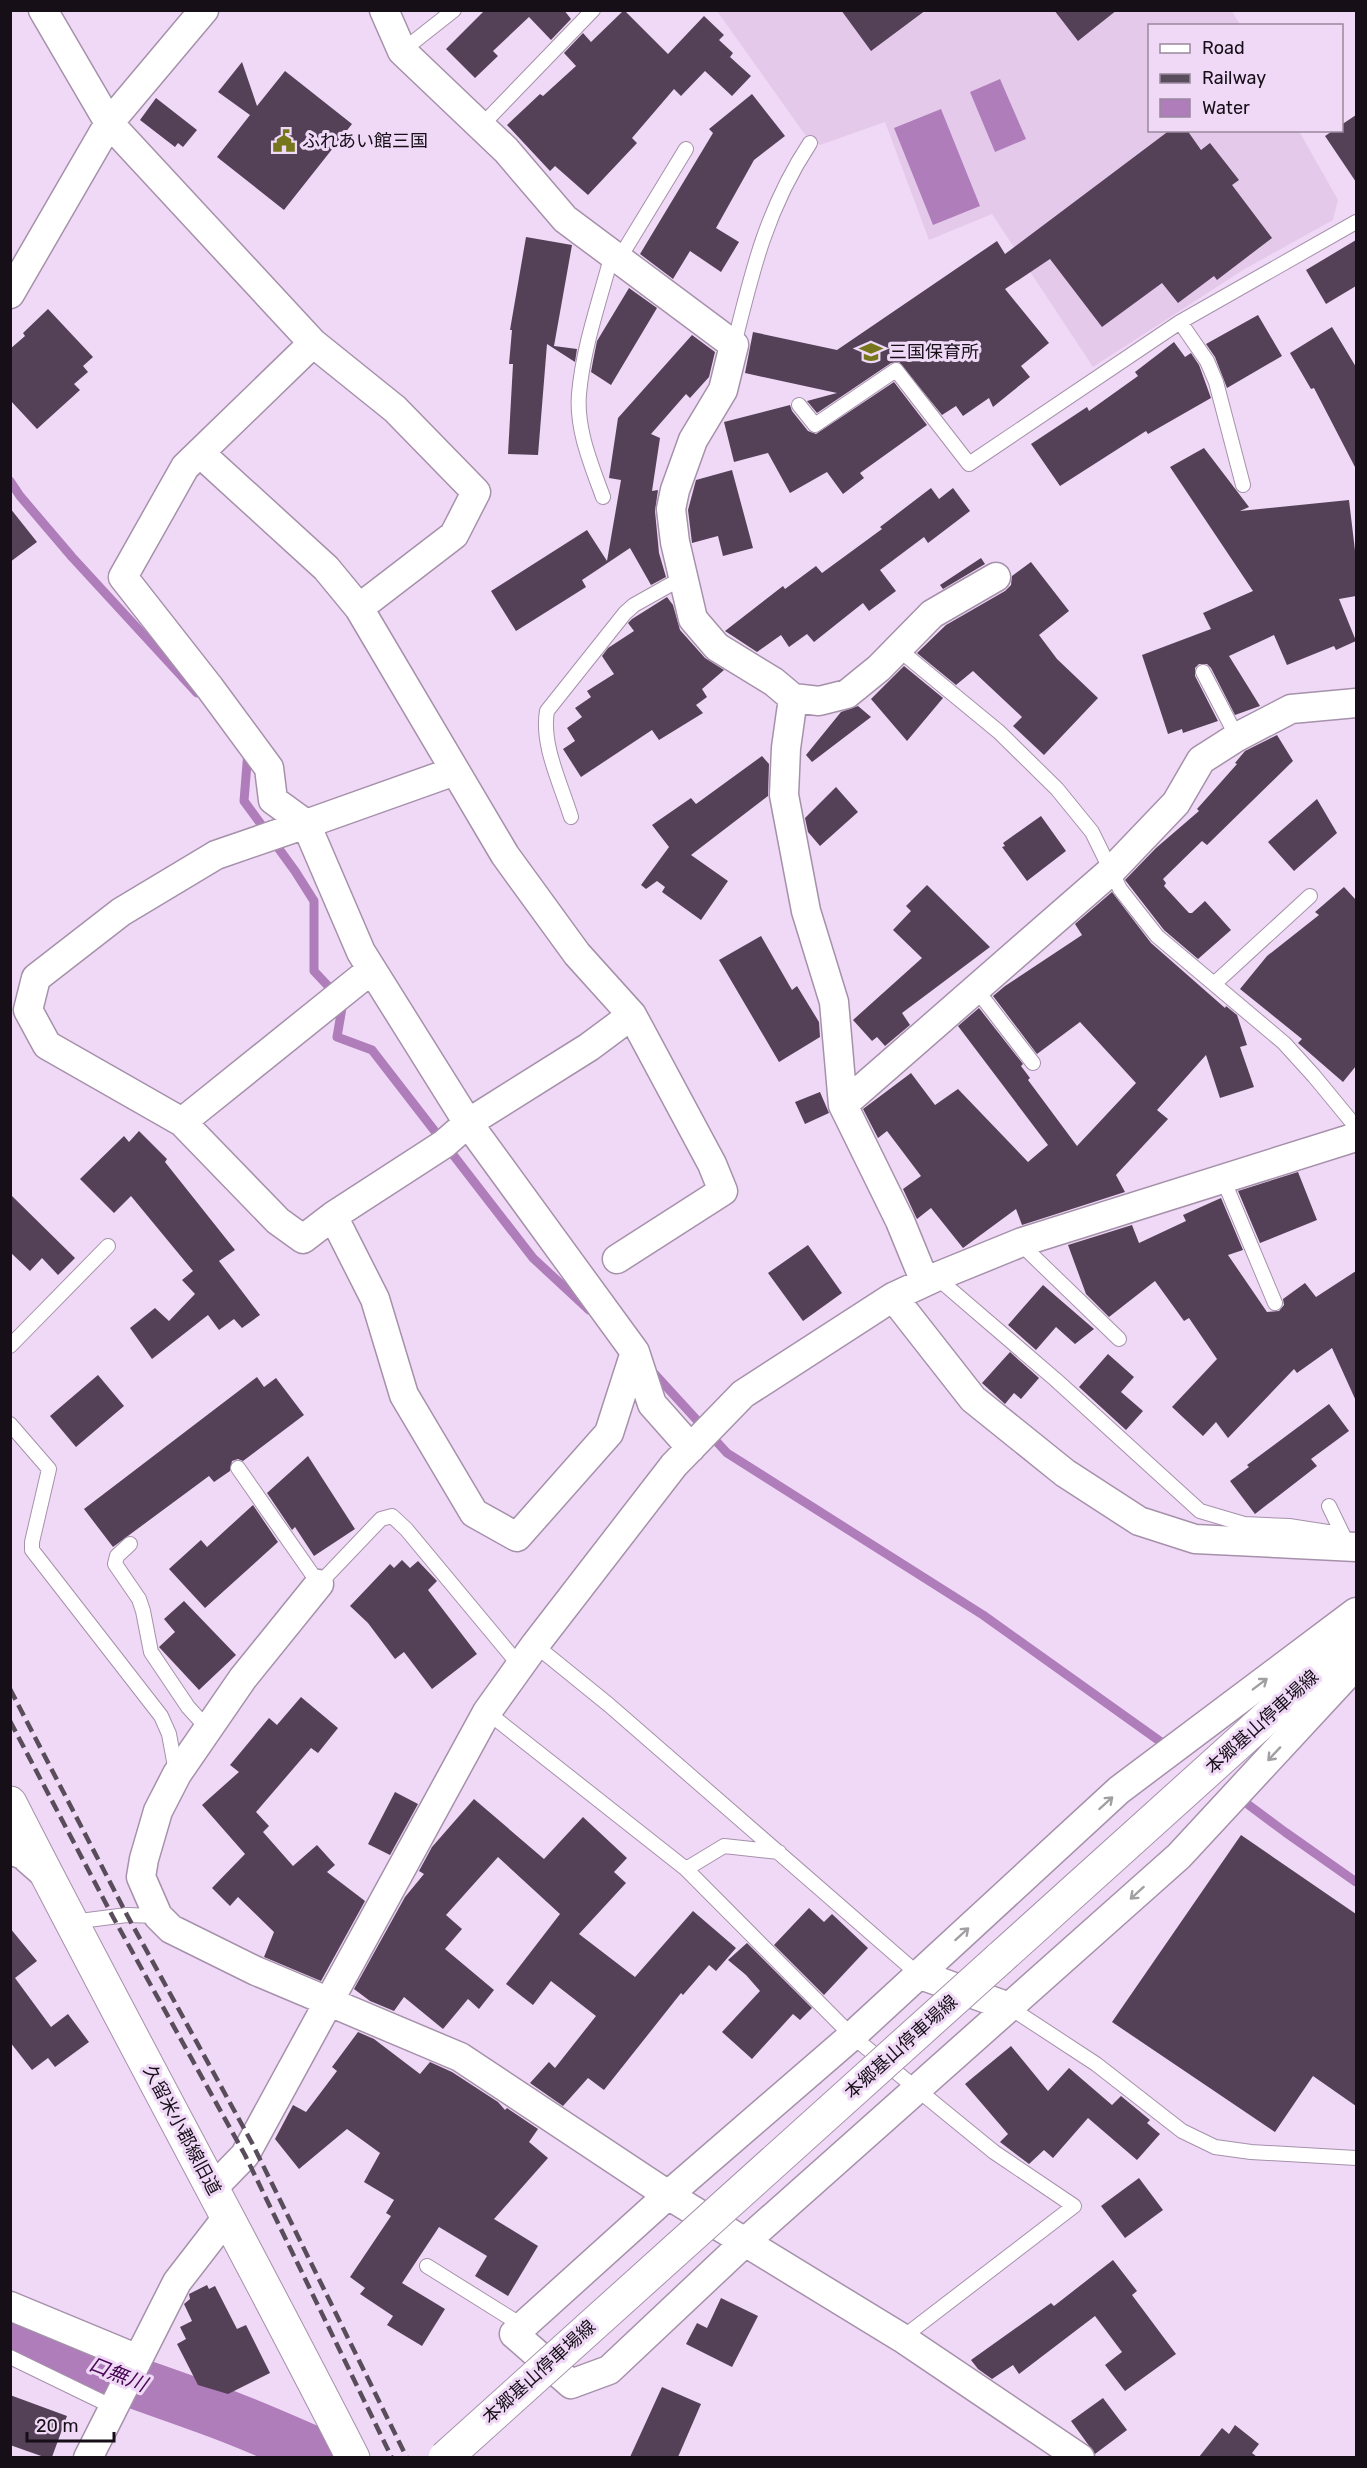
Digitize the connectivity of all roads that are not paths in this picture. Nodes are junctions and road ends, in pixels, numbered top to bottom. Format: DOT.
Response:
graph roads {
  1 [pos="43,10"];
  2 [pos="204,10"];
  3 [pos="384,10"];
  4 [pos="454,10"];
  5 [pos="593,10"];
  6 [pos="402,51"];
  7 [pos="110,123"];
  8 [pos="481,126"];
  9 [pos="810,143"];
  10 [pos="686,149"];
  11 [pos="1356,222"];
  12 [pos="615,257"];
  13 [pos="10,294"];
  14 [pos="1180,322"];
  15 [pos="313,343"];
  16 [pos="734,345"];
  17 [pos="799,405"];
  18 [pos="200,453"];
  19 [pos="1243,485"];
  20 [pos="603,497"];
  21 [pos="684,577"];
  22 [pos="996,577"];
  23 [pos="359,608"];
  24 [pos="897,648"];
  25 [pos="1203,672"];
  26 [pos="793,698"];
  27 [pos="1356,703"];
  28 [pos="1238,737"];
  29 [pos="455,771"];
  30 [pos="572,817"];
  31 [pos="306,824"];
  32 [pos="1111,871"];
  33 [pos="1310,896"];
  34 [pos="371,970"];
  35 [pos="1214,984"];
  36 [pos="976,989"];
  37 [pos="632,1015"];
  38 [pos="1033,1063"];
  39 [pos="843,1105"];
  40 [pos="182,1122"];
  41 [pos="468,1123"];
  42 [pos="1356,1127"];
  43 [pos="1356,1137"];
  44 [pos="1223,1179"];
  45 [pos="333,1216"];
  46 [pos="1022,1242"];
  47 [pos="108,1246"];
  48 [pos="617,1259"];
  49 [pos="930,1280"];
  50 [pos="893,1297"];
  51 [pos="1275,1303"];
  52 [pos="1119,1339"];
  53 [pos="10,1346"];
  54 [pos="635,1352"];
  55 [pos="10,1424"];
  56 [pos="690,1448"];
  57 [pos="238,1468"];
  58 [pos="1329,1506"];
  59 [pos="1350,1543"];
  60 [pos="130,1544"];
  61 [pos="319,1584"];
  62 [pos="1356,1612"];
  63 [pos="1356,1637"];
  64 [pos="527,1655"];
  65 [pos="1356,1665"];
  66 [pos="487,1712"];
  67 [pos="208,1729"];
  68 [pos="177,1774"];
  69 [pos="10,1803"];
  70 [pos="10,1850"];
  71 [pos="779,1852"];
  72 [pos="686,1869"];
  73 [pos="47,1876"];
  74 [pos="158,1916"];
  75 [pos="70,1922"];
  76 [pos="918,1974"];
  77 [pos="330,2004"];
  78 [pos="1010,2007"];
  79 [pos="852,2036"];
  80 [pos="916,2088"];
  81 [pos="1356,2158"];
  82 [pos="668,2195"];
  83 [pos="220,2202"];
  84 [pos="745,2242"];
  85 [pos="427,2266"];
  86 [pos="10,2306"];
  87 [pos="523,2326"];
  88 [pos="902,2338"];
  89 [pos="10,2356"];
  90 [pos="138,2360"];
  91 [pos="113,2407"];
  92 [pos="346,2444"];
  93 [pos="88,2457"];
  94 [pos="445,2457"];
  95 [pos="1080,2457"];
  1 -- 7 [label="street"];
  2 -- 7 [label="street"];
  3 -- 6 [label="street"];
  4 -- 6 [label="lane"];
  5 -- 8 [label="lane"];
  6 -- 8 [label="street"];
  7 -- 13 [label="street"];
  7 -- 15 [label="street"];
  8 -- 12 [label="street"];
  9 -- 16 [label="lane"];
  10 -- 12 [label="lane"];
  11 -- 14 [label="lane"];
  12 -- 16 [label="street"];
  12 -- 20 [label="lane"];
  14 -- 17 [label="lane"];
  14 -- 19 [label="lane"];
  15 -- 18 [label="street"];
  15 -- 23 [label="street"];
  16 -- 21 [label="street"];
  18 -- 23 [label="street"];
  18 -- 31 [label="street"];
  21 -- 26 [label="street"];
  21 -- 30 [label="lane"];
  22 -- 24 [label="street"];
  23 -- 29 [label="street"];
  24 -- 26 [label="street"];
  24 -- 32 [label="lane"];
  25 -- 28 [label="lane"];
  26 -- 39 [label="street"];
  27 -- 28 [label="street"];
  28 -- 32 [label="street"];
  29 -- 31 [label="street"];
  29 -- 37 [label="street"];
  31 -- 34 [label="street"];
  31 -- 40 [label="street"];
  32 -- 35 [label="lane"];
  32 -- 36 [label="street"];
  33 -- 35 [label="lane"];
  34 -- 40 [label="street"];
  34 -- 41 [label="street"];
  35 -- 42 [label="lane"];
  36 -- 38 [label="lane"];
  36 -- 39 [label="street"];
  37 -- 41 [label="street"];
  37 -- 48 [label="street"];
  39 -- 49 [label="street"];
  40 -- 45 [label="street"];
  41 -- 45 [label="street"];
  41 -- 54 [label="street"];
  43 -- 44 [label="street"];
  44 -- 46 [label="street"];
  44 -- 51 [label="lane"];
  45 -- 54 [label="street"];
  46 -- 49 [label="street"];
  46 -- 52 [label="lane"];
  47 -- 53 [label="lane"];
  49 -- 50 [label="street"];
  49 -- 59 [label="lane"];
  50 -- 56 [label="street"];
  50 -- 59 [label="street"];
  54 -- 56 [label="street"];
  55 -- 68 [label="lane"];
  56 -- 64 [label="street"];
  57 -- 61 [label="lane"];
  58 -- 59 [label="lane"];
  60 -- 67 [label="lane"];
  61 -- 64 [label="lane"];
  61 -- 67 [label="street"];
  76 -- 62 [label="street, one-way"];
  63 -- 94 [label="main road, 本郷基山停車場線, bridge"];
  64 -- 66 [label="street"];
  64 -- 71 [label="lane"];
  65 -- 78 [label="street, one-way"];
  66 -- 72 [label="lane"];
  66 -- 77 [label="street"];
  67 -- 68 [label="street"];
  68 -- 74 [label="street"];
  69 -- 73 [label="main road, 久留米小郡線旧道"];
  70 -- 73 [label="street"];
  71 -- 72 [label="lane"];
  71 -- 76 [label="lane"];
  72 -- 79 [label="lane"];
  73 -- 75 [label="main road, 久留米小郡線旧道"];
  74 -- 75 [label="lane"];
  74 -- 77 [label="street"];
  75 -- 83 [label="main road, 久留米小郡線旧道"];
  76 -- 78 [label="street"];
  76 -- 79 [label="street"];
  77 -- 82 [label="street"];
  77 -- 83 [label="street"];
  78 -- 80 [label="street"];
  78 -- 81 [label="lane"];
  79 -- 80 [label="lane"];
  79 -- 82 [label="street"];
  80 -- 84 [label="street"];
  80 -- 88 [label="lane"];
  82 -- 84 [label="street"];
  82 -- 87 [label="street"];
  83 -- 90 [label="street"];
  83 -- 92 [label="main road, 久留米小郡線旧道"];
  84 -- 87 [label="street"];
  84 -- 88 [label="street"];
  85 -- 87 [label="lane"];
  86 -- 90 [label="street"];
  88 -- 95 [label="street"];
  89 -- 91 [label="lane"];
  90 -- 91 [label="street"];
  91 -- 93 [label="street"];
}
